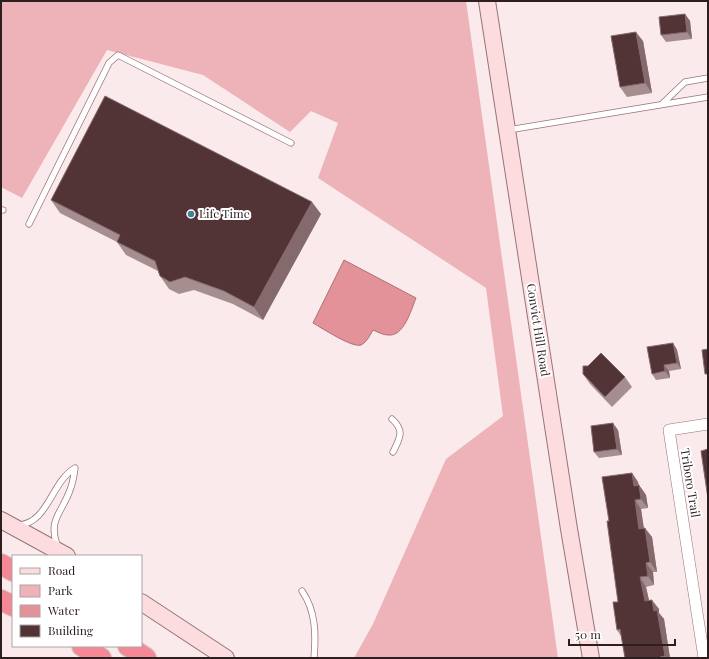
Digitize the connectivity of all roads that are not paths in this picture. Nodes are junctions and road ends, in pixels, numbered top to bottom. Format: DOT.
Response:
graph roads {
  1 [pos="487,1"];
  2 [pos="708,78"];
  3 [pos="708,97"];
  4 [pos="662,105"];
  5 [pos="507,130"];
  6 [pos="292,143"];
  7 [pos="29,224"];
  8 [pos="392,418"];
  9 [pos="708,424"];
  10 [pos="393,452"];
  11 [pos="6,522"];
  12 [pos="64,554"];
  13 [pos="1,564"];
  14 [pos="12,570"];
  15 [pos="302,591"];
  16 [pos="1,600"];
  17 [pos="142,603"];
  18 [pos="12,606"];
  19 [pos="84,647"];
  20 [pos="130,647"];
  21 [pos="101,658"];
  22 [pos="146,658"];
  23 [pos="226,658"];
  24 [pos="314,658"];
  25 [pos="591,658"];
  26 [pos="704,658"];
  1 -- 5 [label="street, Convict Hill Road"];
  2 -- 4 [label="lane"];
  3 -- 4 [label="lane"];
  4 -- 5 [label="lane"];
  5 -- 25 [label="street, Convict Hill Road"];
  6 -- 7 [label="lane"];
  8 -- 10 [label="lane"];
  9 -- 26 [label="street, Triboro Trail"];
  11 -- 12 [label="street"];
  11 -- 12 [label="lane"];
  13 -- 14 [label="highway"];
  15 -- 24 [label="lane"];
  16 -- 18 [label="highway"];
  17 -- 23 [label="street"];
  19 -- 21 [label="highway"];
  20 -- 22 [label="highway"];
}
